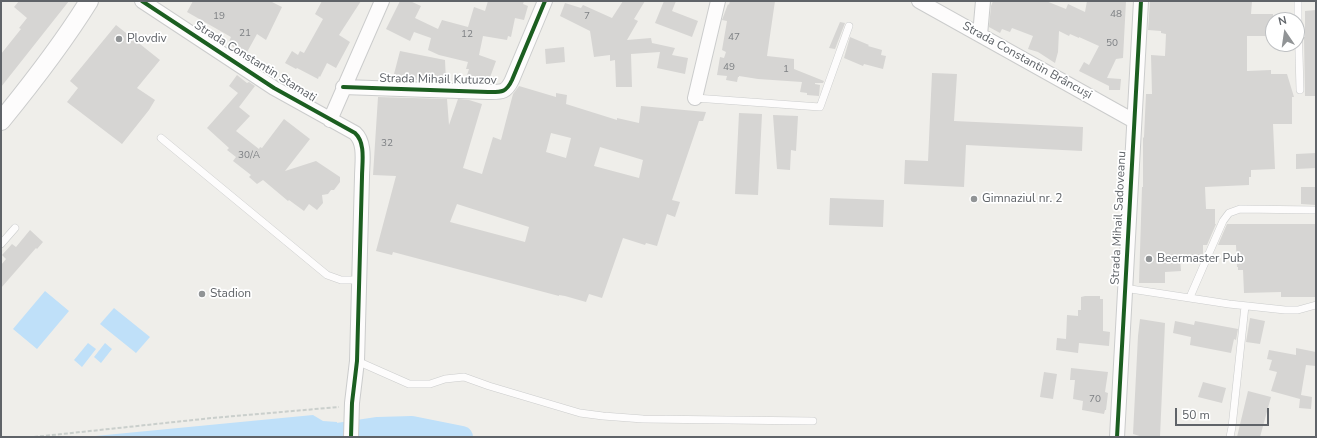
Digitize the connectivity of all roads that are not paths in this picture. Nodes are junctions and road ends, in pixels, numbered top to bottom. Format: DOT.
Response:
graph roads {
  1 [pos="88,1"];
  2 [pos="142,1"];
  3 [pos="382,1"];
  4 [pos="545,1"];
  5 [pos="718,1"];
  6 [pos="920,1"];
  7 [pos="983,1"];
  8 [pos="1141,1"];
  9 [pos="1298,1"];
  10 [pos="849,26"];
  11 [pos="980,35"];
  12 [pos="343,88"];
  13 [pos="1300,90"];
  14 [pos="695,98"];
  15 [pos="330,120"];
  16 [pos="1,121"];
  17 [pos="1134,121"];
  18 [pos="161,138"];
  19 [pos="1316,210"];
  20 [pos="15,228"];
  21 [pos="1,244"];
  22 [pos="358,280"];
  23 [pos="1124,288"];
  24 [pos="1190,297"];
  25 [pos="1316,305"];
  26 [pos="1245,306"];
  27 [pos="357,361"];
  28 [pos="813,421"];
  29 [pos="351,437"];
  30 [pos="1117,437"];
  31 [pos="1230,437"];
  1 -- 16 [label="street"];
  2 -- 15 [label="street, Strada Constantin Stamati"];
  3 -- 12 [label="street"];
  4 -- 12 [label="street, Strada Mihail Kutuzov"];
  5 -- 14 [label="street"];
  6 -- 11 [label="street, Strada Constantin Brâncuși"];
  7 -- 11 [label="street"];
  8 -- 17 [label="street, Strada Mihail Sadoveanu"];
  9 -- 13 [label="lane"];
  10 -- 14 [label="lane"];
  11 -- 17 [label="street, Strada Constantin Brâncuși"];
  12 -- 15 [label="street"];
  15 -- 22 [label="street, Strada Constantin Stamati"];
  17 -- 23 [label="street, Strada Mihail Sadoveanu"];
  18 -- 22 [label="lane"];
  19 -- 24 [label="lane"];
  20 -- 21 [label="lane"];
  22 -- 27 [label="street"];
  23 -- 24 [label="lane"];
  23 -- 30 [label="street, Strada Mihail Sadoveanu"];
  24 -- 26 [label="lane"];
  25 -- 26 [label="lane"];
  26 -- 31 [label="lane"];
  27 -- 28 [label="lane"];
  27 -- 29 [label="street"];
}
